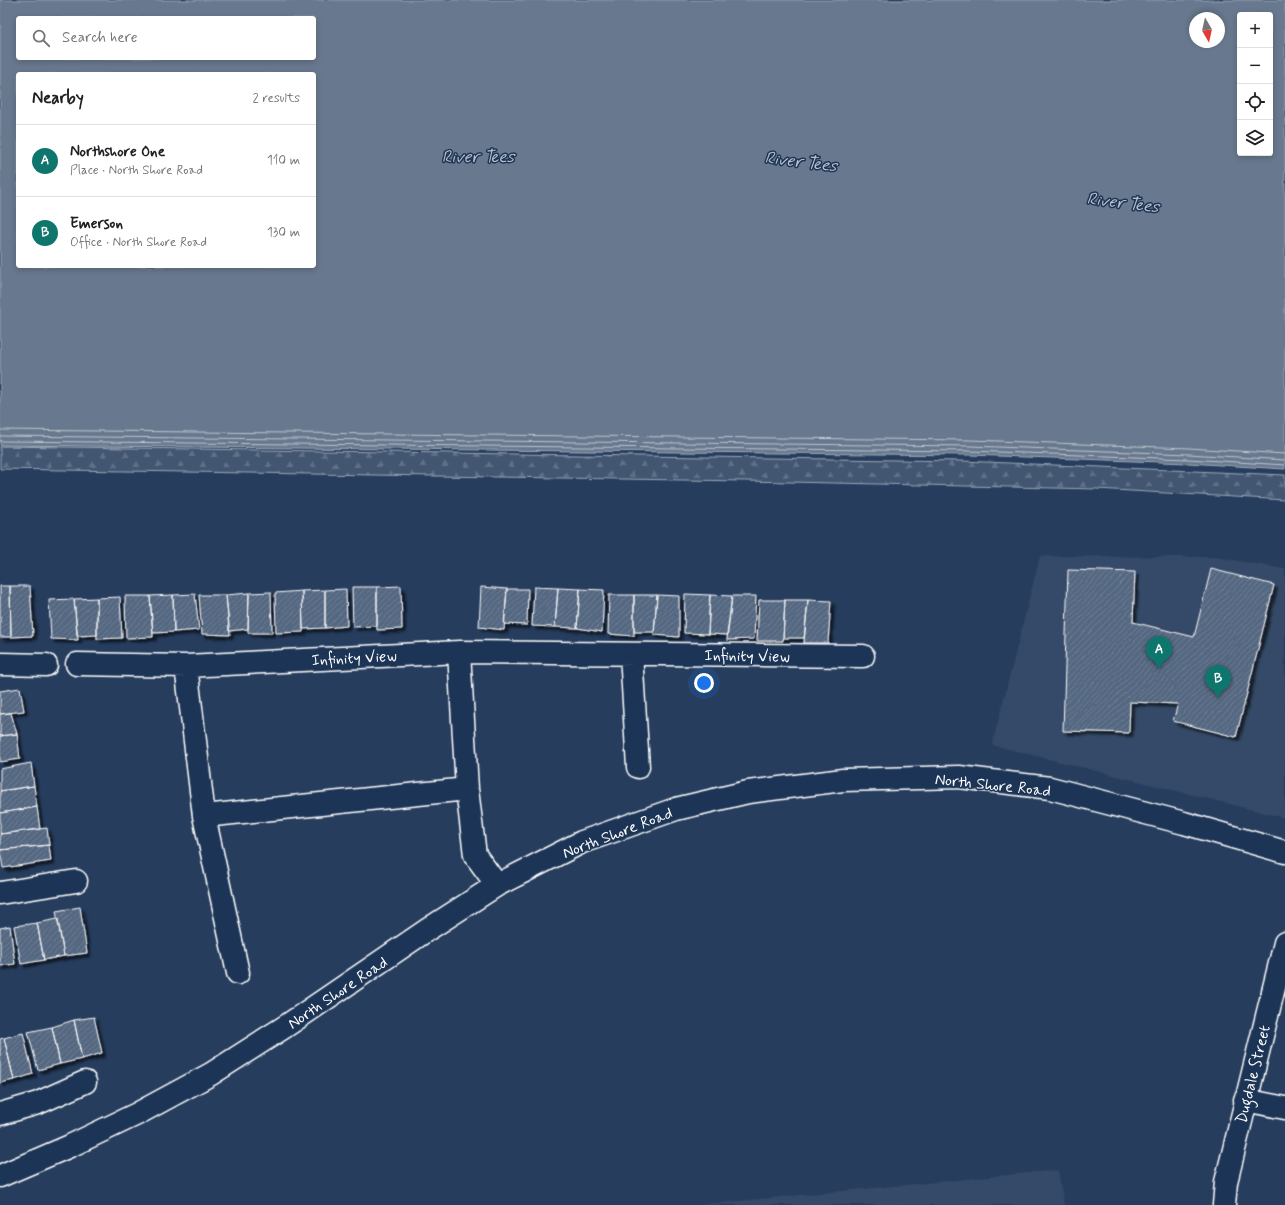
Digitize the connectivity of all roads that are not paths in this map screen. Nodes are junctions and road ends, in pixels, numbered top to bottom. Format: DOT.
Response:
graph roads {
  1 [pos="459,652"];
  2 [pos="631,654"];
  3 [pos="863,656"];
  4 [pos="0,664"];
  5 [pos="77,664"];
  6 [pos="46,665"];
  7 [pos="186,666"];
  8 [pos="638,767"];
  9 [pos="467,789"];
  10 [pos="204,816"];
  11 [pos="1285,852"];
  12 [pos="76,881"];
  13 [pos="497,885"];
  14 [pos="0,893"];
  15 [pos="1285,943"];
  16 [pos="238,973"];
  17 [pos="85,1082"];
  18 [pos="1245,1100"];
  19 [pos="1285,1108"];
  20 [pos="0,1114"];
  21 [pos="0,1176"];
  22 [pos="1224,1205"];
  1 -- 2 [label="street, Infinity View"];
  1 -- 7 [label="street, Infinity View"];
  1 -- 9 [label="street"];
  2 -- 3 [label="street, Infinity View"];
  2 -- 8 [label="street"];
  4 -- 6 [label="street"];
  5 -- 7 [label="street, Infinity View"];
  7 -- 10 [label="street"];
  9 -- 10 [label="street"];
  9 -- 13 [label="street"];
  10 -- 16 [label="street"];
  11 -- 13 [label="street, North Shore Road"];
  12 -- 14 [label="street"];
  13 -- 21 [label="street, North Shore Road"];
  15 -- 18 [label="street, Dugdale Street"];
  17 -- 20 [label="street"];
  18 -- 19 [label="street"];
  18 -- 22 [label="street, Dugdale Street"];
}
